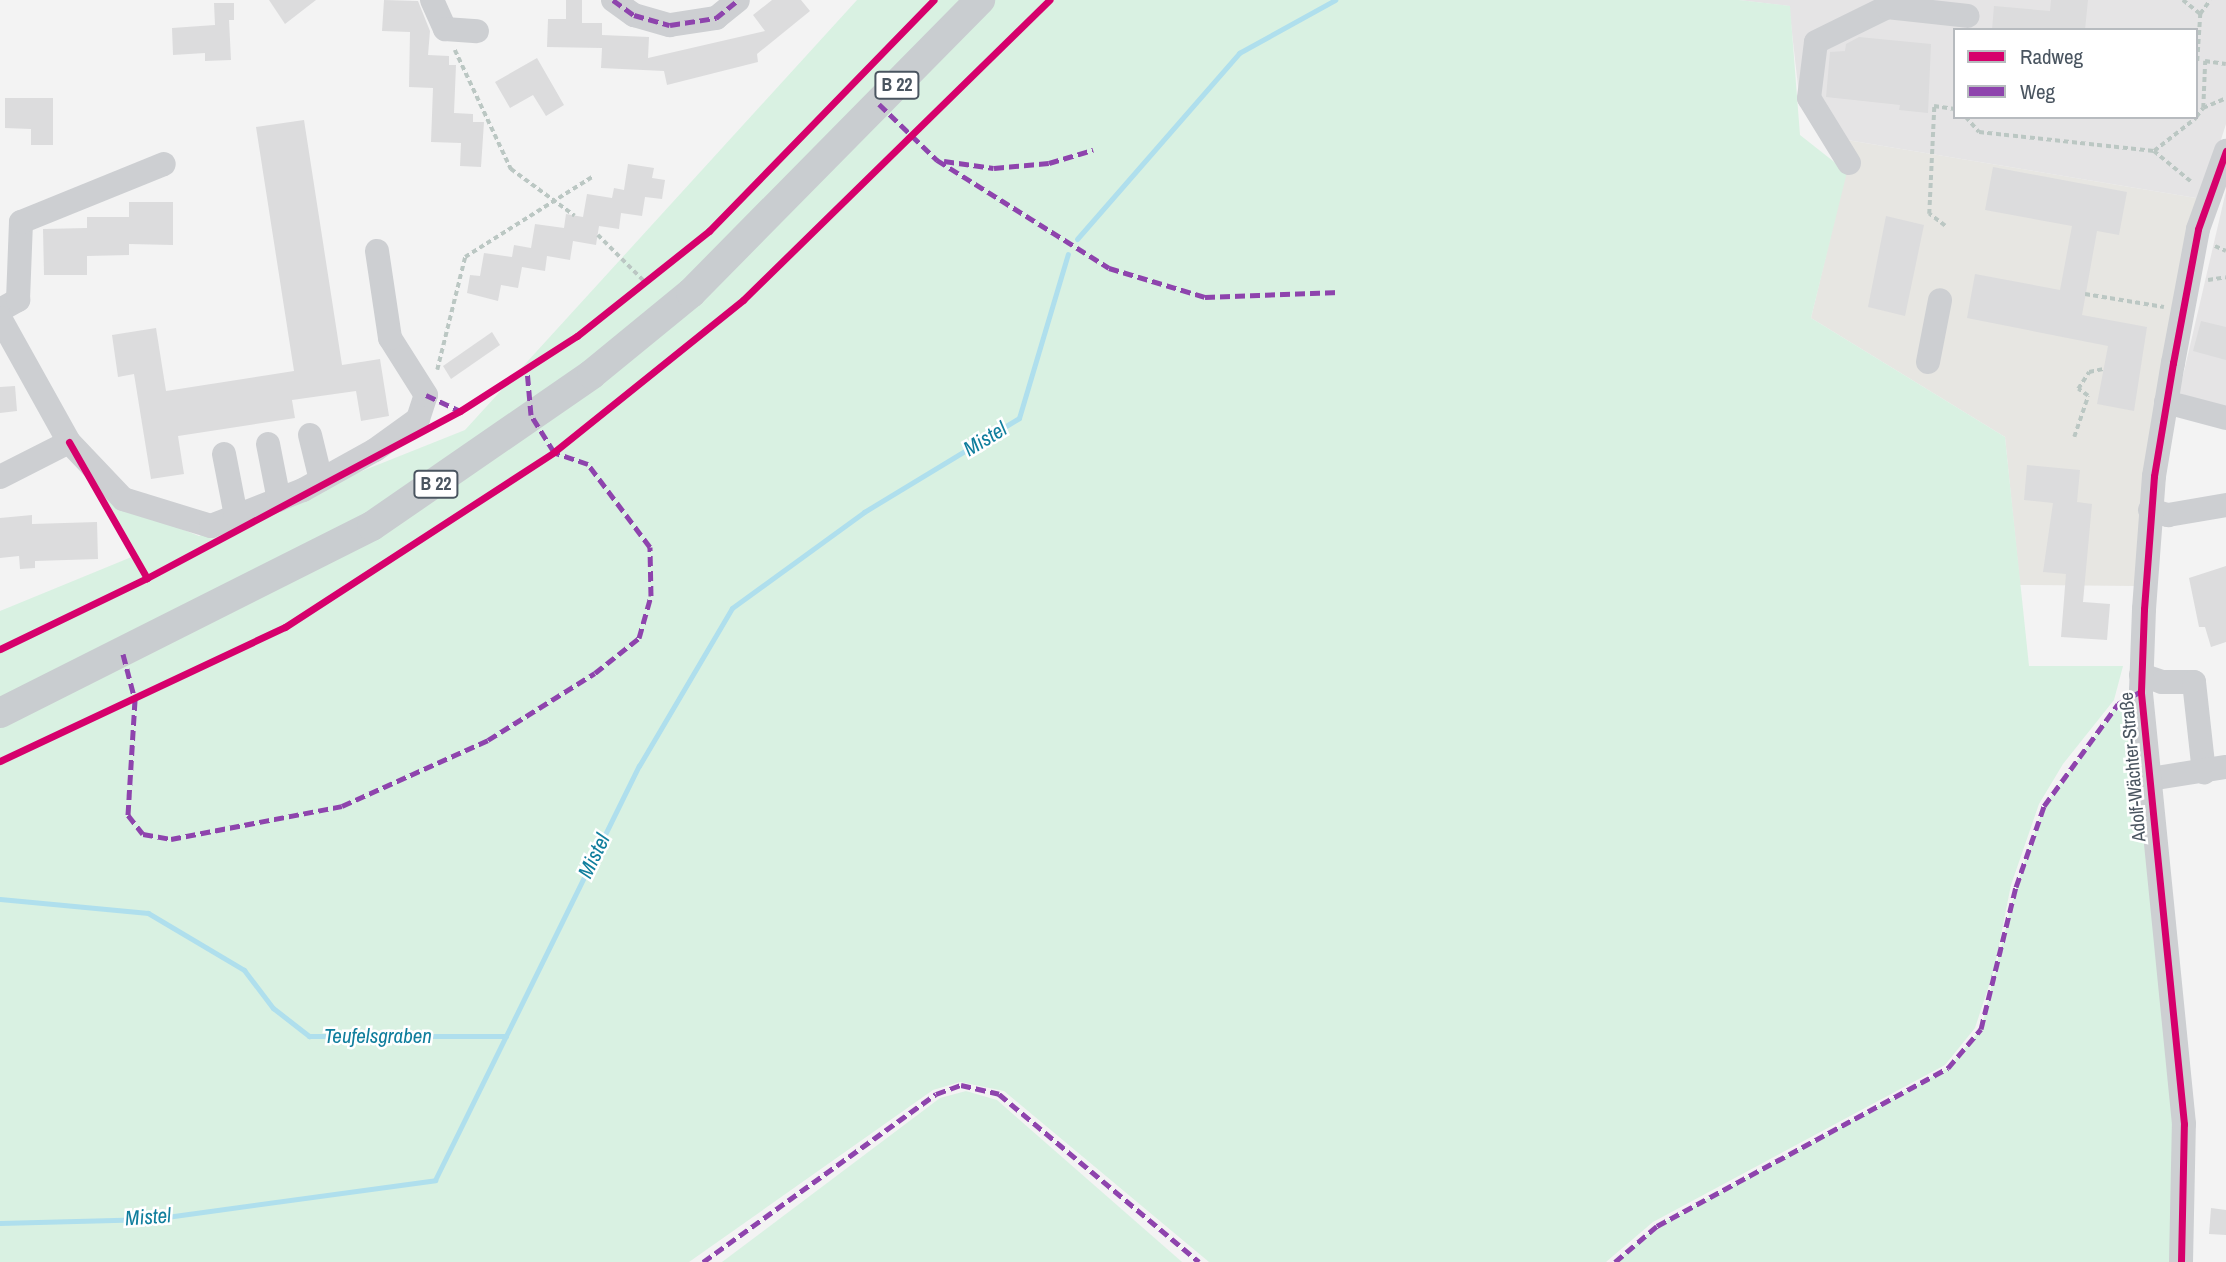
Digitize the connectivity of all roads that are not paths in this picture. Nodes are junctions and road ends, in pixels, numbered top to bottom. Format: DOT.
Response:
graph roads {
  1 [pos="432,0"];
  2 [pos="613,0"];
  3 [pos="738,0"];
  4 [pos="980,0"];
  5 [pos="1968,16"];
  6 [pos="477,31"];
  7 [pos="2226,151"];
  8 [pos="1849,163"];
  9 [pos="164,164"];
  10 [pos="377,251"];
  11 [pos="1940,300"];
  12 [pos="0,310"];
  13 [pos="0,318"];
  14 [pos="1928,362"];
  15 [pos="2166,402"];
  16 [pos="2226,418"];
  17 [pos="310,435"];
  18 [pos="69,442"];
  19 [pos="268,444"];
  20 [pos="224,454"];
  21 [pos="0,477"];
  22 [pos="321,480"];
  23 [pos="279,500"];
  24 [pos="2226,505"];
  25 [pos="2150,510"];
  26 [pos="236,516"];
  27 [pos="2141,675"];
  28 [pos="0,713"];
  29 [pos="2215,769"];
  30 [pos="2150,779"];
  31 [pos="2180,1262"];
  1 -- 6 [label="street"];
  2 -- 3 [label="street"];
  4 -- 28 [label="main road, B 22"];
  5 -- 8 [label="street"];
  7 -- 15 [label="street, Adolf-Wächter-Straße"];
  9 -- 12 [label="street"];
  10 -- 22 [label="street"];
  11 -- 14 [label="street"];
  13 -- 18 [label="street"];
  15 -- 16 [label="street"];
  15 -- 25 [label="street, Adolf-Wächter-Straße"];
  17 -- 22 [label="street"];
  18 -- 21 [label="street"];
  18 -- 26 [label="street"];
  19 -- 23 [label="street"];
  20 -- 26 [label="street"];
  22 -- 23 [label="street"];
  23 -- 26 [label="street"];
  24 -- 25 [label="street"];
  25 -- 27 [label="street, Adolf-Wächter-Straße"];
  27 -- 29 [label="street"];
  27 -- 30 [label="street, Adolf-Wächter-Straße"];
  29 -- 30 [label="street"];
  30 -- 31 [label="street, Adolf-Wächter-Straße"];
}
